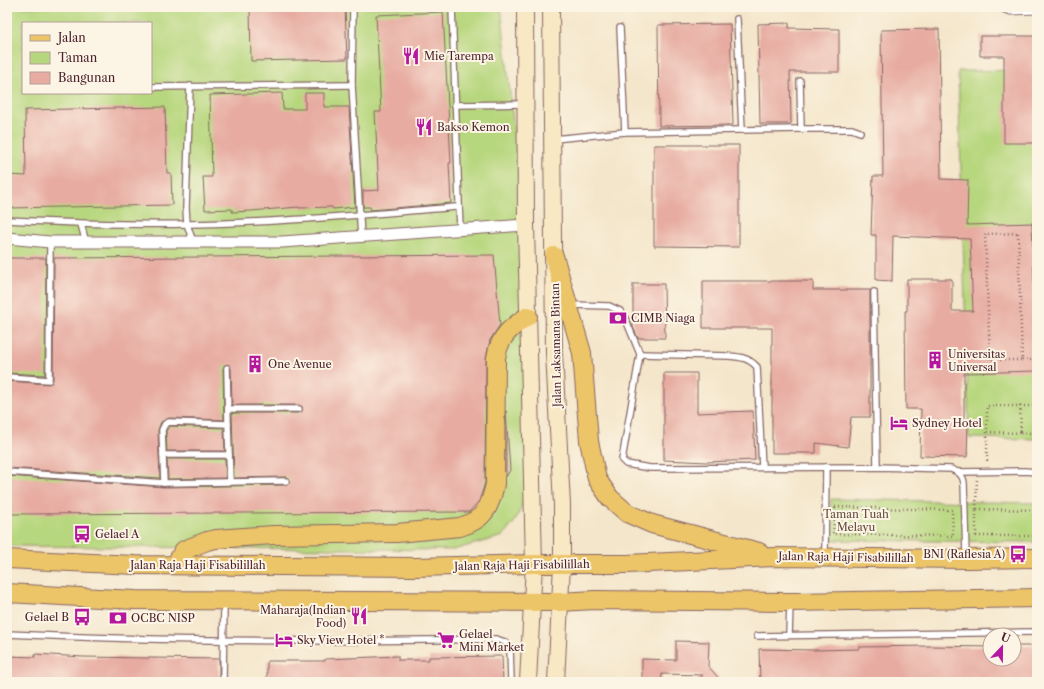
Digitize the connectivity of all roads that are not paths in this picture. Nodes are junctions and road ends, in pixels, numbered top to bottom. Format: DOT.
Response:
graph roads {
  1 [pos="353,7"];
  2 [pos="452,7"];
  3 [pos="525,7"];
  4 [pos="551,7"];
  5 [pos="1008,8"];
  6 [pos="1037,8"];
  7 [pos="736,18"];
  8 [pos="620,28"];
  9 [pos="800,80"];
  10 [pos="352,85"];
  11 [pos="190,86"];
  12 [pos="152,87"];
  13 [pos="526,104"];
  14 [pos="455,105"];
  15 [pos="801,129"];
  16 [pos="742,130"];
  17 [pos="625,132"];
  18 [pos="860,132"];
  19 [pos="552,139"];
  20 [pos="458,207"];
  21 [pos="360,216"];
  22 [pos="7,220"];
  23 [pos="81,224"];
  24 [pos="187,224"];
  25 [pos="526,225"];
  26 [pos="460,230"];
  27 [pos="361,237"];
  28 [pos="7,238"];
  29 [pos="50,242"];
  30 [pos="193,242"];
  31 [pos="86,243"];
  32 [pos="554,256"];
  33 [pos="874,292"];
  34 [pos="568,305"];
  35 [pos="528,316"];
  36 [pos="640,354"];
  37 [pos="227,368"];
  38 [pos="7,377"];
  39 [pos="228,409"];
  40 [pos="299,409"];
  41 [pos="228,424"];
  42 [pos="163,455"];
  43 [pos="229,455"];
  44 [pos="762,467"];
  45 [pos="826,467"];
  46 [pos="877,467"];
  47 [pos="7,472"];
  48 [pos="959,472"];
  49 [pos="1037,472"];
  50 [pos="286,481"];
  51 [pos="230,482"];
  52 [pos="164,483"];
  53 [pos="775,557"];
  54 [pos="825,557"];
  55 [pos="1037,558"];
  56 [pos="7,559"];
  57 [pos="966,559"];
  58 [pos="534,564"];
  59 [pos="562,564"];
  60 [pos="175,565"];
  61 [pos="7,593"];
  62 [pos="1037,598"];
  63 [pos="224,601"];
  64 [pos="531,601"];
  65 [pos="559,602"];
  66 [pos="790,602"];
  67 [pos="1037,632"];
  68 [pos="7,634"];
  69 [pos="789,635"];
  70 [pos="758,636"];
  71 [pos="224,641"];
  72 [pos="223,682"];
  73 [pos="511,682"];
  74 [pos="528,682"];
  75 [pos="556,682"];
  1 -- 10 [label="lane"];
  2 -- 14 [label="lane"];
  3 -- 13 [label="main road"];
  4 -- 19 [label="main road, Jalan Laksamana Bintan"];
  5 -- 6 [label="street"];
  7 -- 16 [label="lane"];
  8 -- 17 [label="lane"];
  9 -- 15 [label="lane"];
  10 -- 11 [label="lane"];
  10 -- 21 [label="lane"];
  11 -- 12 [label="lane"];
  11 -- 24 [label="lane"];
  13 -- 14 [label="lane"];
  13 -- 25 [label="main road"];
  14 -- 20 [label="lane"];
  15 -- 16 [label="lane"];
  15 -- 18 [label="lane"];
  16 -- 17 [label="lane"];
  17 -- 19 [label="lane"];
  19 -- 32 [label="main road, Jalan Laksamana Bintan"];
  20 -- 21 [label="lane"];
  20 -- 26 [label="lane"];
  21 -- 24 [label="lane"];
  21 -- 27 [label="lane"];
  22 -- 23 [label="lane"];
  23 -- 24 [label="lane"];
  23 -- 31 [label="lane"];
  24 -- 30 [label="lane"];
  25 -- 26 [label="street"];
  25 -- 35 [label="main road"];
  26 -- 27 [label="street"];
  27 -- 30 [label="street"];
  28 -- 29 [label="street"];
  29 -- 31 [label="street"];
  29 -- 38 [label="lane"];
  30 -- 31 [label="street"];
  32 -- 34 [label="main road"];
  32 -- 59 [label="main road, Jalan Laksamana Bintan"];
  33 -- 46 [label="lane"];
  34 -- 36 [label="lane"];
  34 -- 53 [label="main road"];
  35 -- 58 [label="main road"];
  35 -- 60 [label="main road"];
  36 -- 44 [label="lane"];
  36 -- 44 [label="lane"];
  37 -- 39 [label="lane"];
  39 -- 40 [label="lane"];
  39 -- 41 [label="lane"];
  41 -- 42 [label="lane"];
  41 -- 43 [label="lane"];
  42 -- 43 [label="lane"];
  42 -- 52 [label="lane"];
  43 -- 51 [label="lane"];
  44 -- 45 [label="lane"];
  45 -- 46 [label="lane"];
  45 -- 54 [label="lane"];
  46 -- 48 [label="lane"];
  47 -- 52 [label="lane"];
  48 -- 49 [label="lane"];
  48 -- 57 [label="lane"];
  50 -- 51 [label="lane"];
  51 -- 52 [label="lane"];
  53 -- 54 [label="main road, Jalan Raja Haji Fisabilillah"];
  53 -- 59 [label="main road, Jalan Raja Haji Fisabilillah"];
  54 -- 57 [label="main road, Jalan Raja Haji Fisabilillah"];
  55 -- 57 [label="main road, Jalan Raja Haji Fisabilillah"];
  56 -- 60 [label="main road, Jalan Raja Haji Fisabilillah"];
  58 -- 59 [label="main road, Jalan Raja Haji Fisabilillah"];
  58 -- 60 [label="main road, Jalan Raja Haji Fisabilillah"];
  58 -- 64 [label="main road"];
  59 -- 65 [label="main road, Jalan Laksamana Bintan"];
  61 -- 63 [label="main road"];
  62 -- 66 [label="main road"];
  63 -- 64 [label="main road"];
  63 -- 71 [label="lane"];
  64 -- 65 [label="main road"];
  64 -- 74 [label="main road"];
  65 -- 66 [label="main road"];
  65 -- 75 [label="main road, Jalan Laksamana Bintan"];
  66 -- 69 [label="lane"];
  67 -- 69 [label="lane"];
  68 -- 71 [label="lane"];
  69 -- 70 [label="lane"];
  71 -- 72 [label="lane"];
  71 -- 73 [label="lane"];
}
